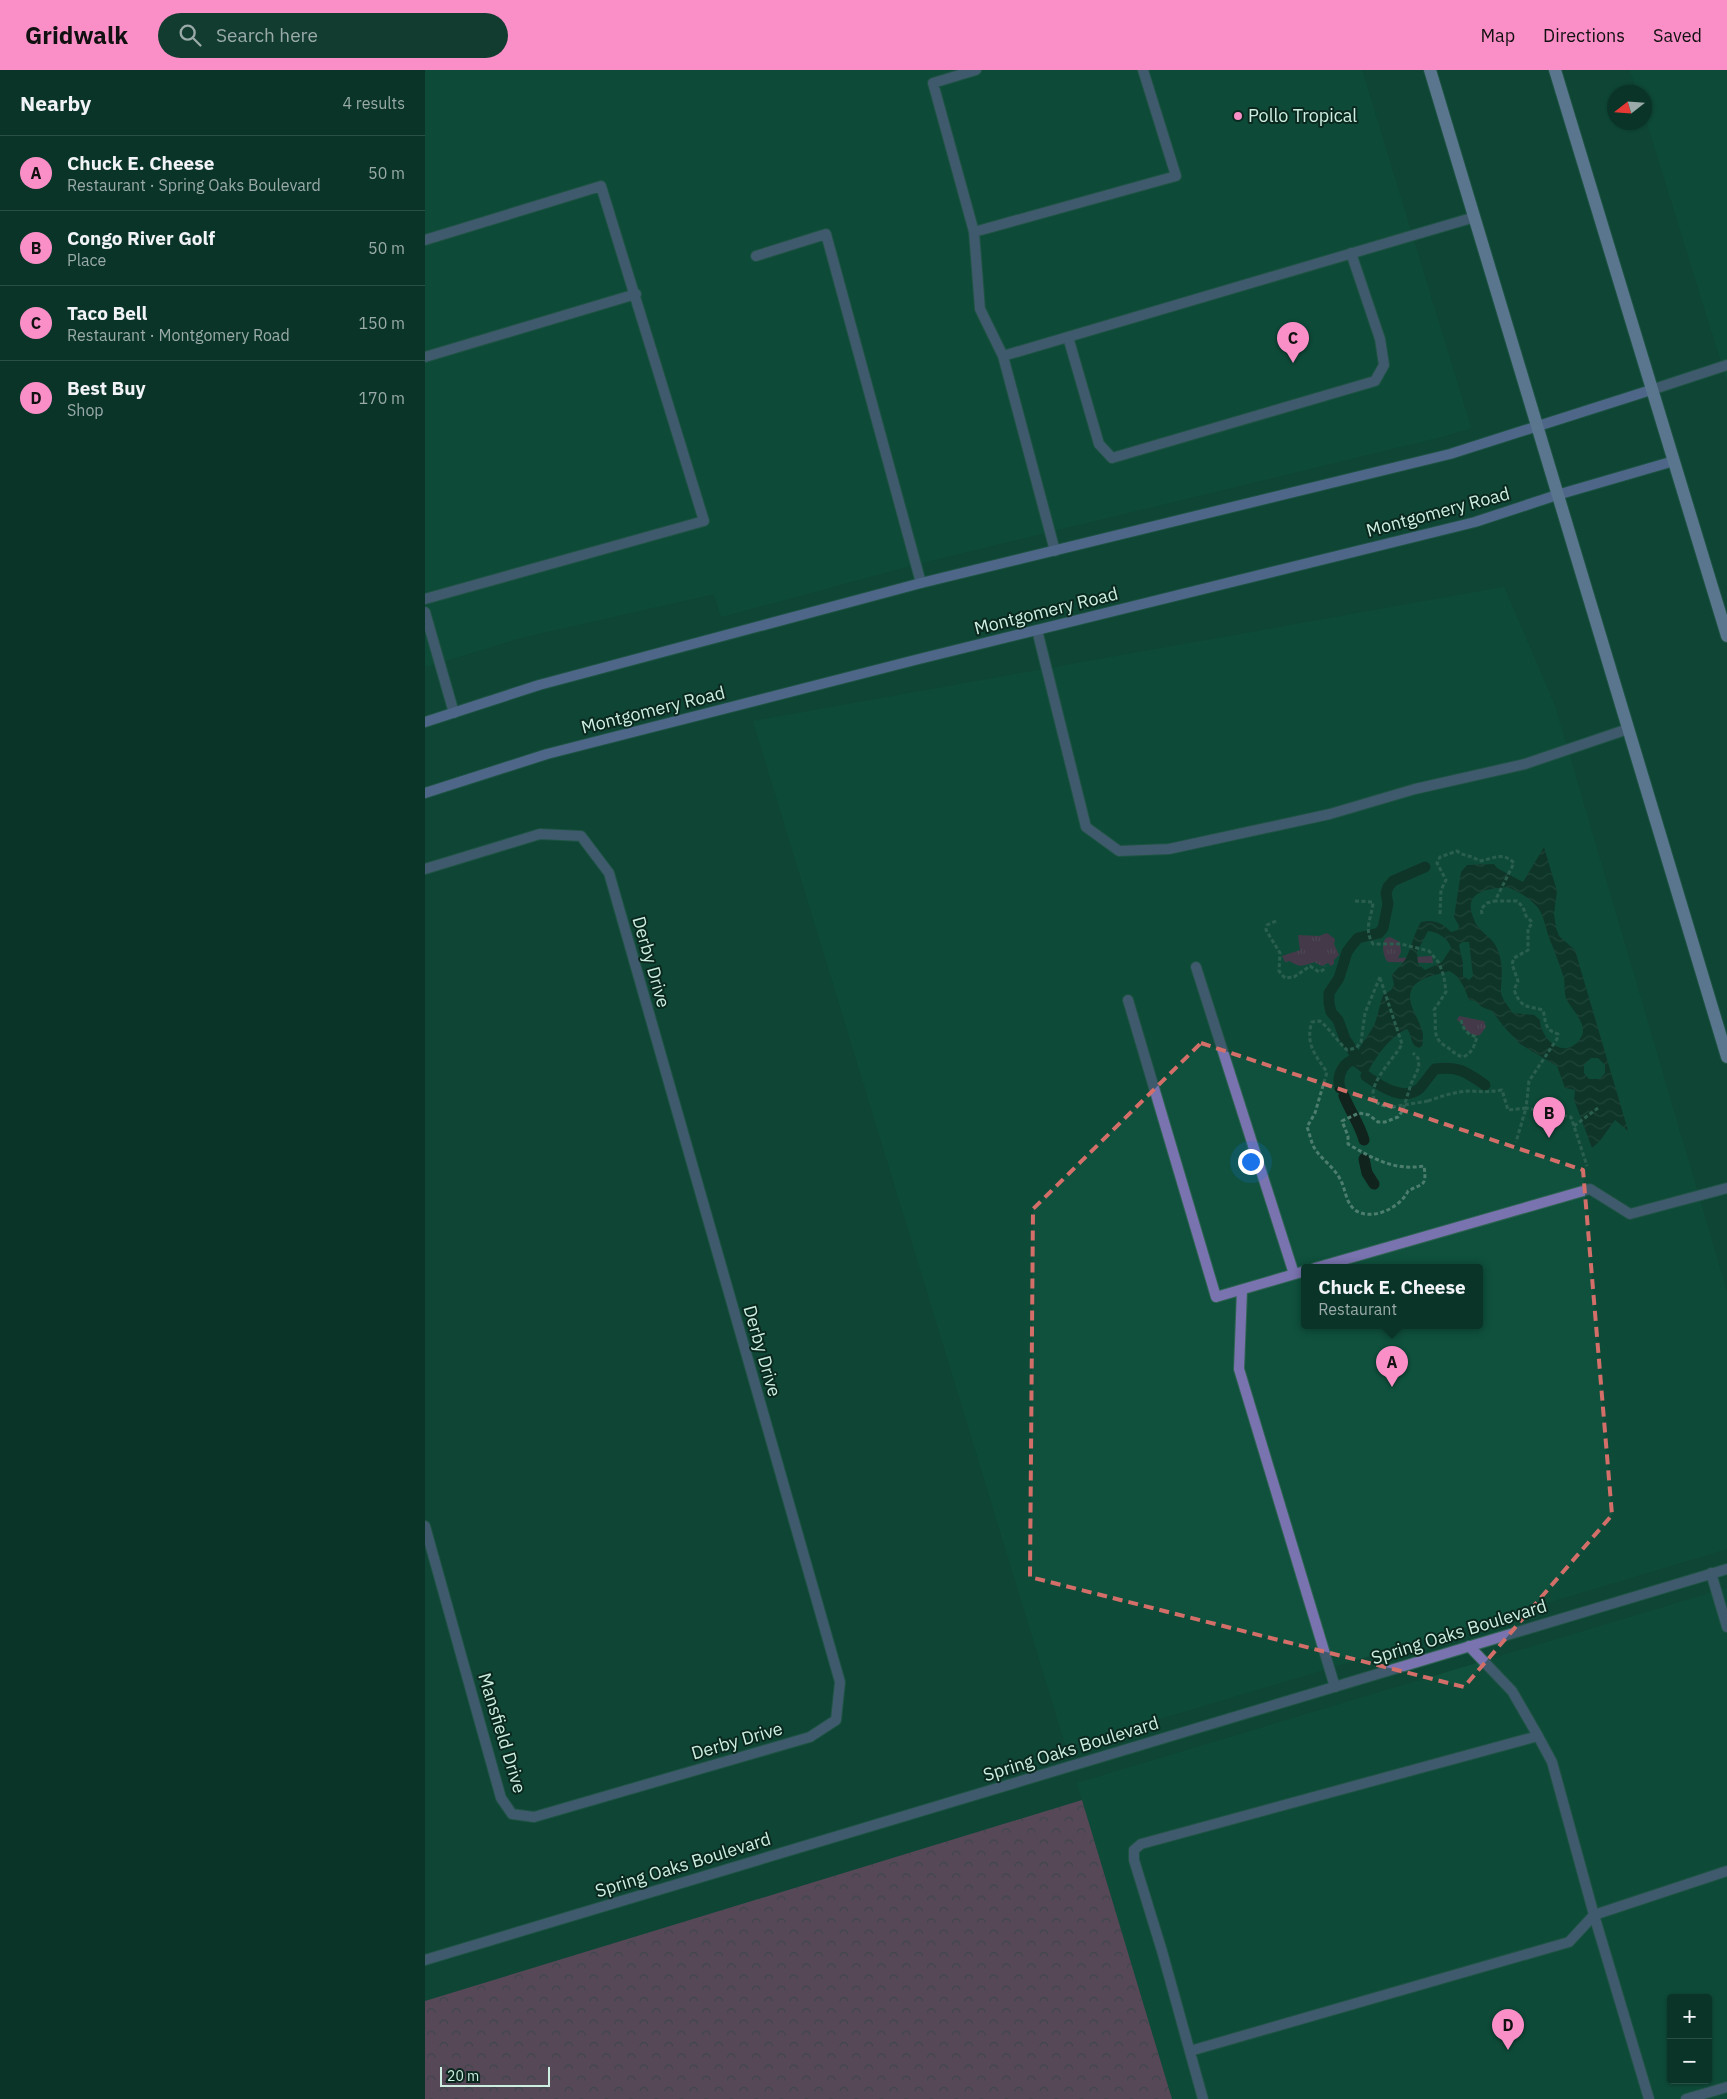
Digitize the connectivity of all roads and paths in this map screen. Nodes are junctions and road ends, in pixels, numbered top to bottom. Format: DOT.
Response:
graph roads {
  1 [pos="975,70"];
  2 [pos="1143,70"];
  3 [pos="1430,70"];
  4 [pos="1555,70"];
  5 [pos="1475,217"];
  6 [pos="974,232"];
  7 [pos="425,240"];
  8 [pos="1351,254"];
  9 [pos="756,256"];
  10 [pos="636,294"];
  11 [pos="1068,337"];
  12 [pos="1003,356"];
  13 [pos="425,357"];
  14 [pos="1727,365"];
  15 [pos="1651,390"];
  16 [pos="1538,426"];
  17 [pos="1674,461"];
  18 [pos="1557,495"];
  19 [pos="1055,551"];
  20 [pos="921,583"];
  21 [pos="425,600"];
  22 [pos="425,612"];
  23 [pos="1037,630"];
  24 [pos="1727,636"];
  25 [pos="454,712"];
  26 [pos="425,722"];
  27 [pos="1628,729"];
  28 [pos="425,793"];
  29 [pos="425,869"];
  30 [pos="1355,901"];
  31 [pos="1495,902"];
  32 [pos="1441,914"];
  33 [pos="1482,914"];
  34 [pos="1276,922"];
  35 [pos="1325,966"];
  36 [pos="1196,967"];
  37 [pos="1129,1000"];
  38 [pos="1461,1018"];
  39 [pos="1413,1052"];
  40 [pos="1727,1057"];
  41 [pos="1526,1108"];
  42 [pos="1597,1108"];
  43 [pos="1574,1126"];
  44 [pos="1516,1142"];
  45 [pos="1587,1167"];
  46 [pos="1727,1188"];
  47 [pos="1329,1264"];
  48 [pos="1301,1272"];
  49 [pos="1293,1274"];
  50 [pos="1242,1290"];
  51 [pos="425,1526"];
  52 [pos="1727,1568"];
  53 [pos="1711,1573"];
  54 [pos="1727,1627"];
  55 [pos="1469,1646"];
  56 [pos="1335,1687"];
  57 [pos="1538,1736"];
  58 [pos="676,1776"];
  59 [pos="1727,1871"];
  60 [pos="1594,1915"];
  61 [pos="425,1960"];
  62 [pos="1190,2051"];
  63 [pos="1727,2087"];
  64 [pos="1203,2099"];
  65 [pos="1649,2099"];
  66 [pos="1685,2099"];
  1 -- 6 [label="street"];
  2 -- 6 [label="street"];
  3 -- 5 [label="main road"];
  4 -- 15 [label="main road"];
  5 -- 8 [label="street"];
  5 -- 16 [label="main road"];
  6 -- 12 [label="street"];
  7 -- 10 [label="street"];
  8 -- 11 [label="street"];
  8 -- 11 [label="street"];
  9 -- 20 [label="street"];
  10 -- 13 [label="street"];
  10 -- 21 [label="street"];
  11 -- 12 [label="street"];
  12 -- 19 [label="street"];
  14 -- 15 [label="street"];
  15 -- 16 [label="main road"];
  15 -- 17 [label="main road"];
  16 -- 18 [label="main road"];
  16 -- 19 [label="main road"];
  17 -- 18 [label="main road, Montgomery Road"];
  17 -- 24 [label="main road"];
  18 -- 23 [label="main road, Montgomery Road"];
  18 -- 27 [label="main road"];
  19 -- 20 [label="main road"];
  20 -- 25 [label="main road"];
  22 -- 25 [label="street"];
  23 -- 27 [label="street"];
  23 -- 28 [label="main road, Montgomery Road"];
  25 -- 26 [label="main road"];
  27 -- 40 [label="main road"];
  29 -- 58 [label="street, Derby Drive"];
  30 -- 38 [label="path"];
  31 -- 32 [label="path"];
  31 -- 33 [label="path"];
  31 -- 41 [label="path"];
  34 -- 35 [label="path"];
  36 -- 49 [label="street"];
  37 -- 50 [label="street"];
  39 -- 41 [label="path, bridge"];
  41 -- 43 [label="path"];
  41 -- 44 [label="path"];
  42 -- 43 [label="path"];
  43 -- 45 [label="path"];
  46 -- 47 [label="street"];
  48 -- 49 [label="street"];
  49 -- 50 [label="street"];
  50 -- 56 [label="street"];
  51 -- 58 [label="street, Mansfield Drive"];
  52 -- 53 [label="street, Spring Oaks Boulevard"];
  53 -- 54 [label="street"];
  53 -- 55 [label="street, Spring Oaks Boulevard"];
  55 -- 56 [label="street, Spring Oaks Boulevard"];
  55 -- 57 [label="street"];
  56 -- 61 [label="street, Spring Oaks Boulevard"];
  57 -- 60 [label="street"];
  57 -- 62 [label="street"];
  59 -- 60 [label="street"];
  60 -- 62 [label="street"];
  60 -- 65 [label="street"];
  62 -- 64 [label="street"];
  63 -- 66 [label="street"];
}
